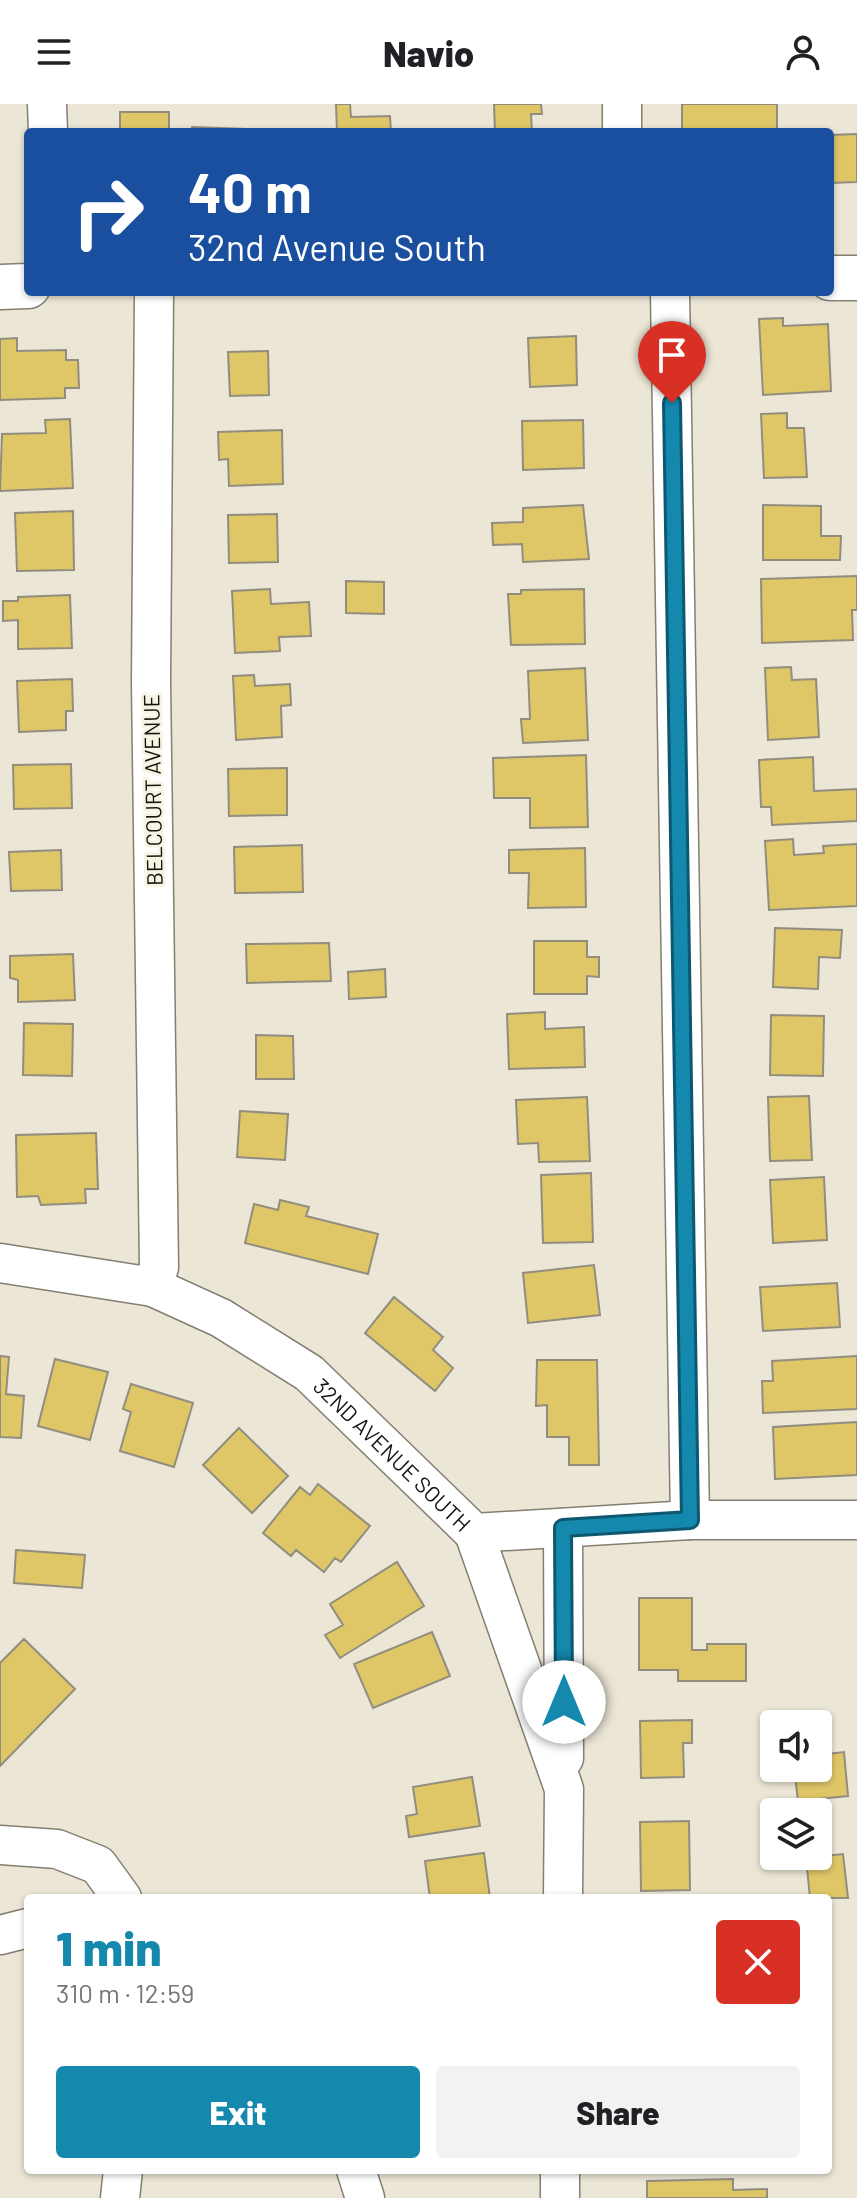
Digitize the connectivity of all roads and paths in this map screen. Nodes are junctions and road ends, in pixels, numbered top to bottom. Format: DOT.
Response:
graph roads {
  1 [pos="47,104"];
  2 [pos="622,104"];
  3 [pos="48,128"];
  4 [pos="622,128"];
  5 [pos="834,278"];
  6 [pos="857,278"];
  7 [pos="24,286"];
  8 [pos="0,287"];
  9 [pos="154,296"];
  10 [pos="670,296"];
  11 [pos="0,1263"];
  12 [pos="153,1287"];
  13 [pos="690,1520"];
  14 [pos="857,1520"];
  15 [pos="563,1528"];
  16 [pos="474,1533"];
  17 [pos="564,1789"];
  18 [pos="0,1845"];
  19 [pos="119,1894"];
  20 [pos="563,1894"];
  21 [pos="24,1929"];
  22 [pos="0,1935"];
  23 [pos="123,2174"];
  24 [pos="357,2174"];
  25 [pos="560,2174"];
  26 [pos="120,2198"];
  27 [pos="365,2198"];
  28 [pos="560,2198"];
  1 -- 3 [label="street"];
  2 -- 4 [label="street"];
  5 -- 6 [label="main road"];
  7 -- 8 [label="main road"];
  9 -- 12 [label="street, BELCOURT AVENUE"];
  10 -- 13 [label="street"];
  11 -- 12 [label="street, 32ND AVENUE SOUTH"];
  12 -- 16 [label="street, 32ND AVENUE SOUTH"];
  13 -- 14 [label="street, 32ND AVENUE SOUTH"];
  13 -- 15 [label="street, 32ND AVENUE SOUTH"];
  15 -- 16 [label="street, 32ND AVENUE SOUTH"];
  15 -- 17 [label="street"];
  16 -- 17 [label="street"];
  17 -- 20 [label="street"];
  18 -- 19 [label="street"];
  21 -- 22 [label="street"];
  23 -- 26 [label="street"];
  24 -- 27 [label="street"];
  25 -- 28 [label="street"];
}
